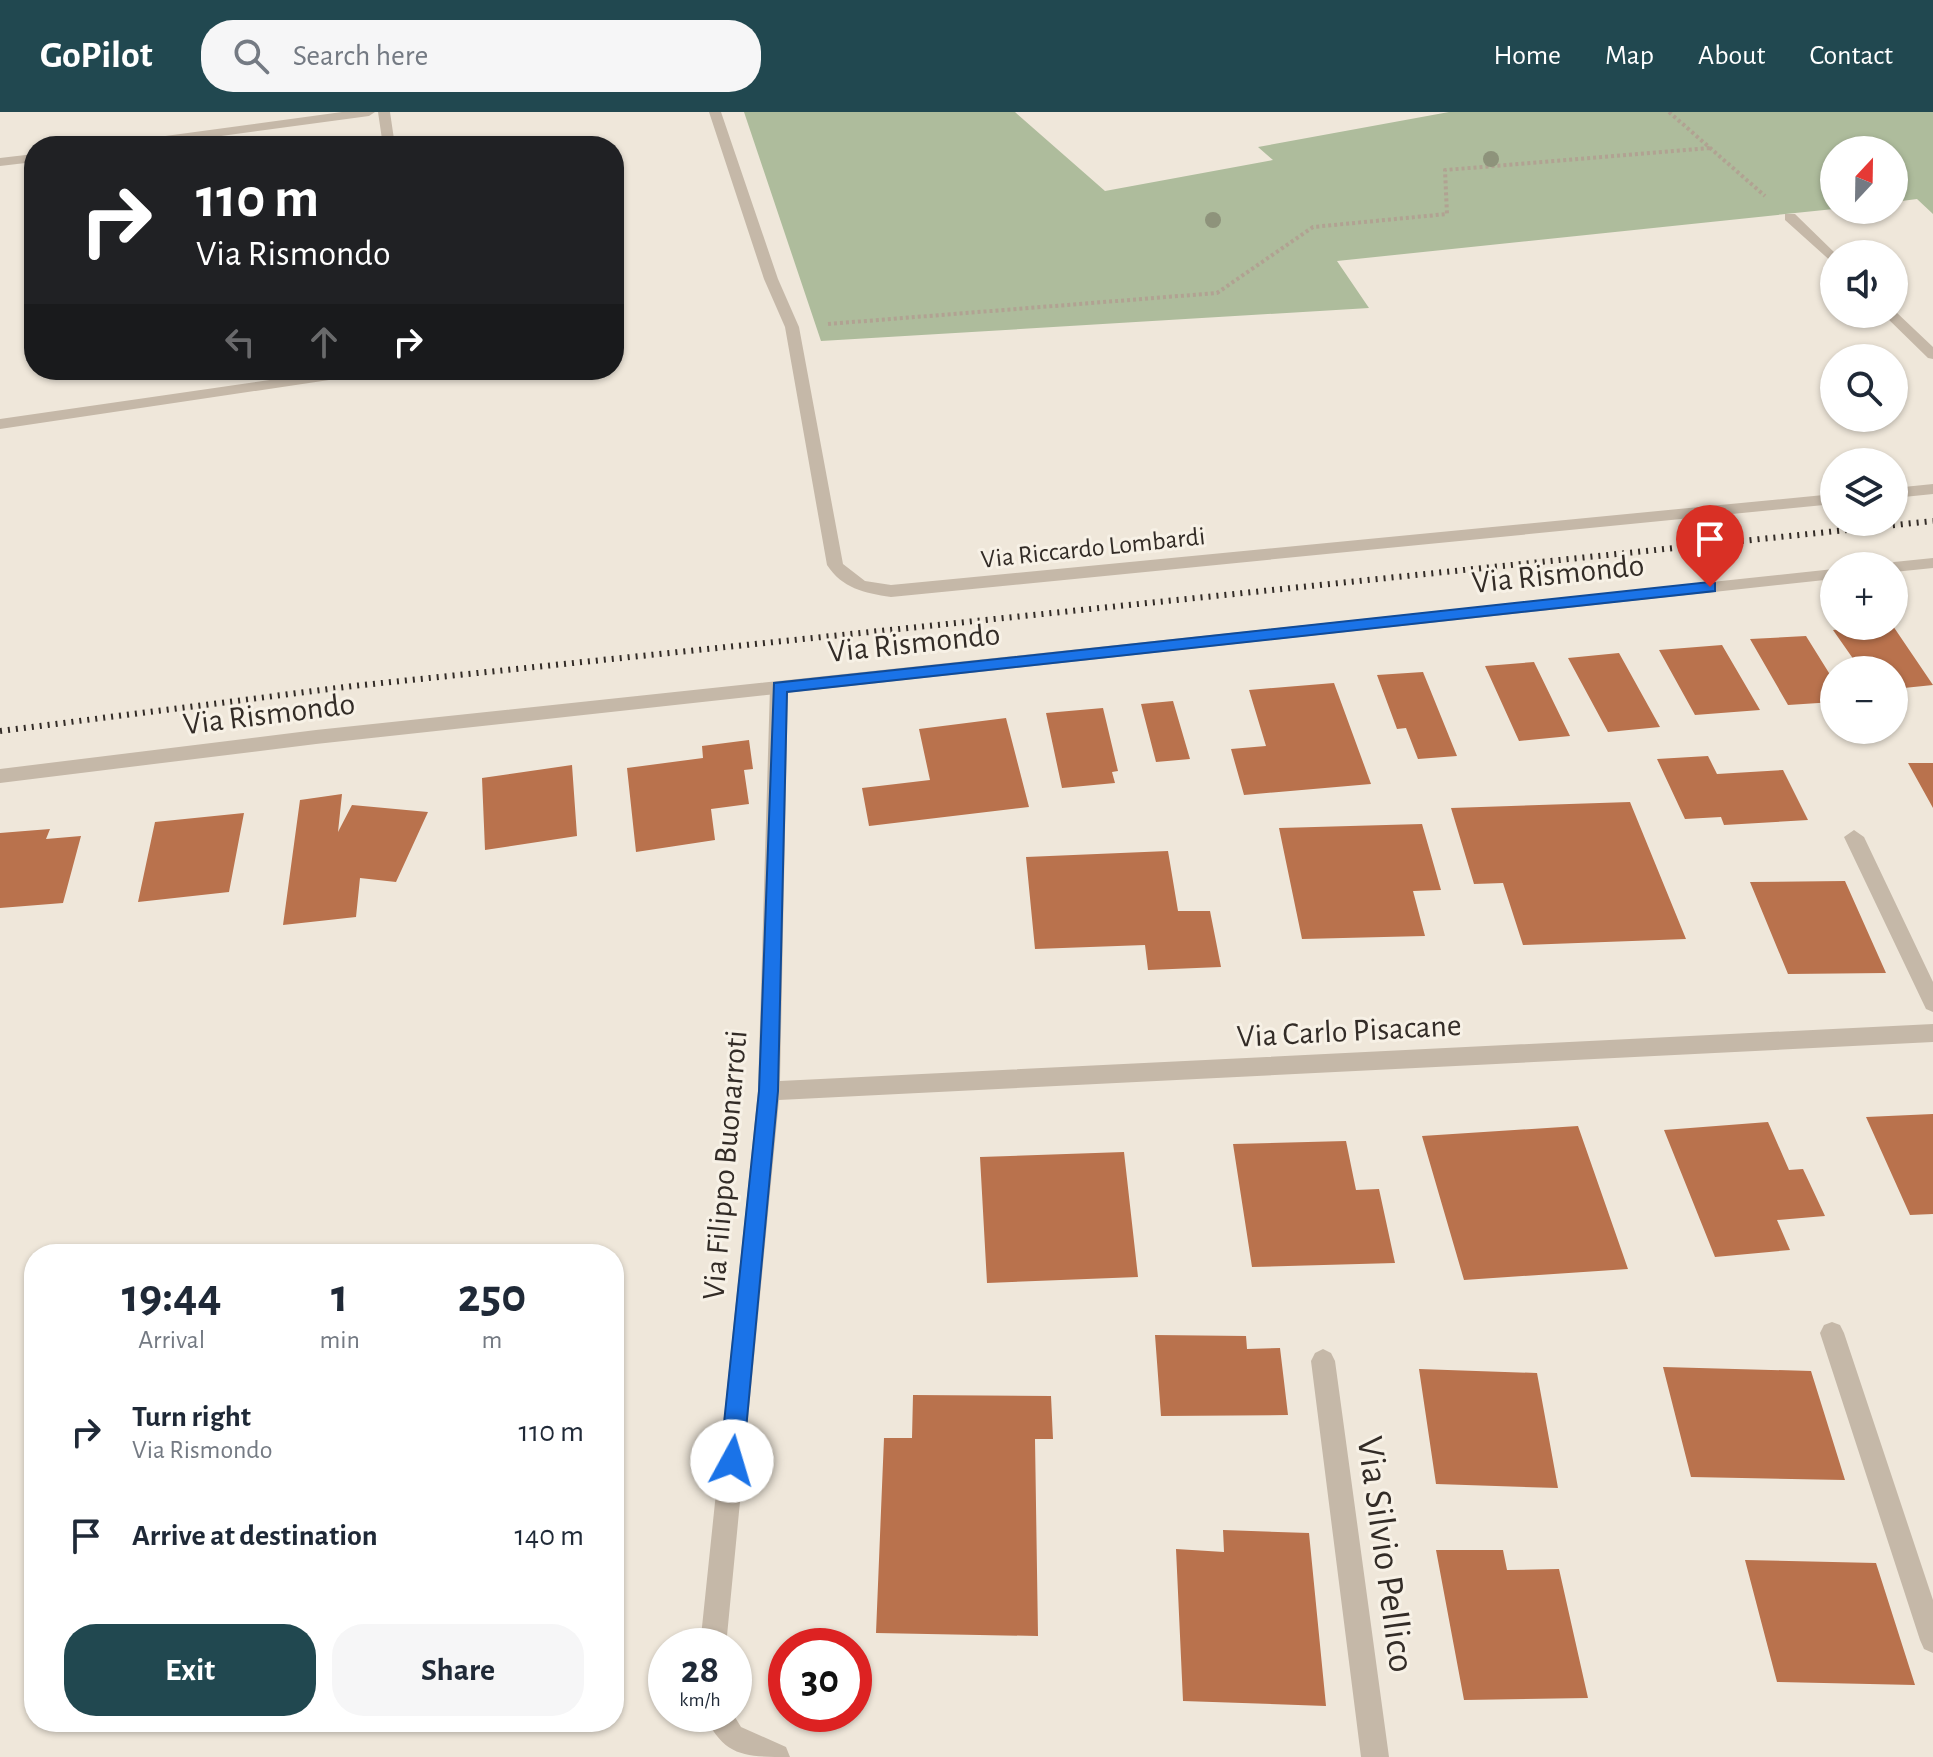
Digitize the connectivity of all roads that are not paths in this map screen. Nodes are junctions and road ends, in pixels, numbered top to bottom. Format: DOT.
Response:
graph roads {
  1 [pos="369,112"];
  2 [pos="384,112"];
  3 [pos="715,112"];
  4 [pos="194,136"];
  5 [pos="388,136"];
  6 [pos="24,159"];
  7 [pos="0,162"];
  8 [pos="1790,217"];
  9 [pos="1820,246"];
  10 [pos="1905,328"];
  11 [pos="1933,355"];
  12 [pos="301,380"];
  13 [pos="0,424"];
  14 [pos="1933,489"];
  15 [pos="1908,492"];
  16 [pos="1820,500"];
  17 [pos="1933,563"];
  18 [pos="1908,566"];
  19 [pos="1820,575"];
  20 [pos="779,687"];
  21 [pos="0,776"];
  22 [pos="1854,837"];
  23 [pos="1933,1003"];
  24 [pos="1933,1033"];
  25 [pos="769,1091"];
  26 [pos="1832,1333"];
  27 [pos="1323,1361"];
  28 [pos="715,1628"];
  29 [pos="1933,1640"];
  30 [pos="736,1732"];
  31 [pos="776,1757"];
  32 [pos="1375,1757"];
  1 -- 4 [label="street"];
  2 -- 5 [label="street"];
  3 -- 16 [label="street, Via Riccardo Lombardi"];
  6 -- 7 [label="street"];
  8 -- 9 [label="street"];
  10 -- 11 [label="street"];
  12 -- 13 [label="street"];
  14 -- 15 [label="street"];
  17 -- 18 [label="street"];
  19 -- 20 [label="street, Via Rismondo"];
  20 -- 21 [label="street, Via Rismondo"];
  20 -- 25 [label="street, Via Filippo Buonarroti"];
  22 -- 23 [label="street"];
  24 -- 25 [label="street, Via Carlo Pisacane"];
  25 -- 28 [label="street, Via Filippo Buonarroti"];
  26 -- 29 [label="street"];
  27 -- 32 [label="street, Via Silvio Pellico"];
  30 -- 31 [label="street"];
}
